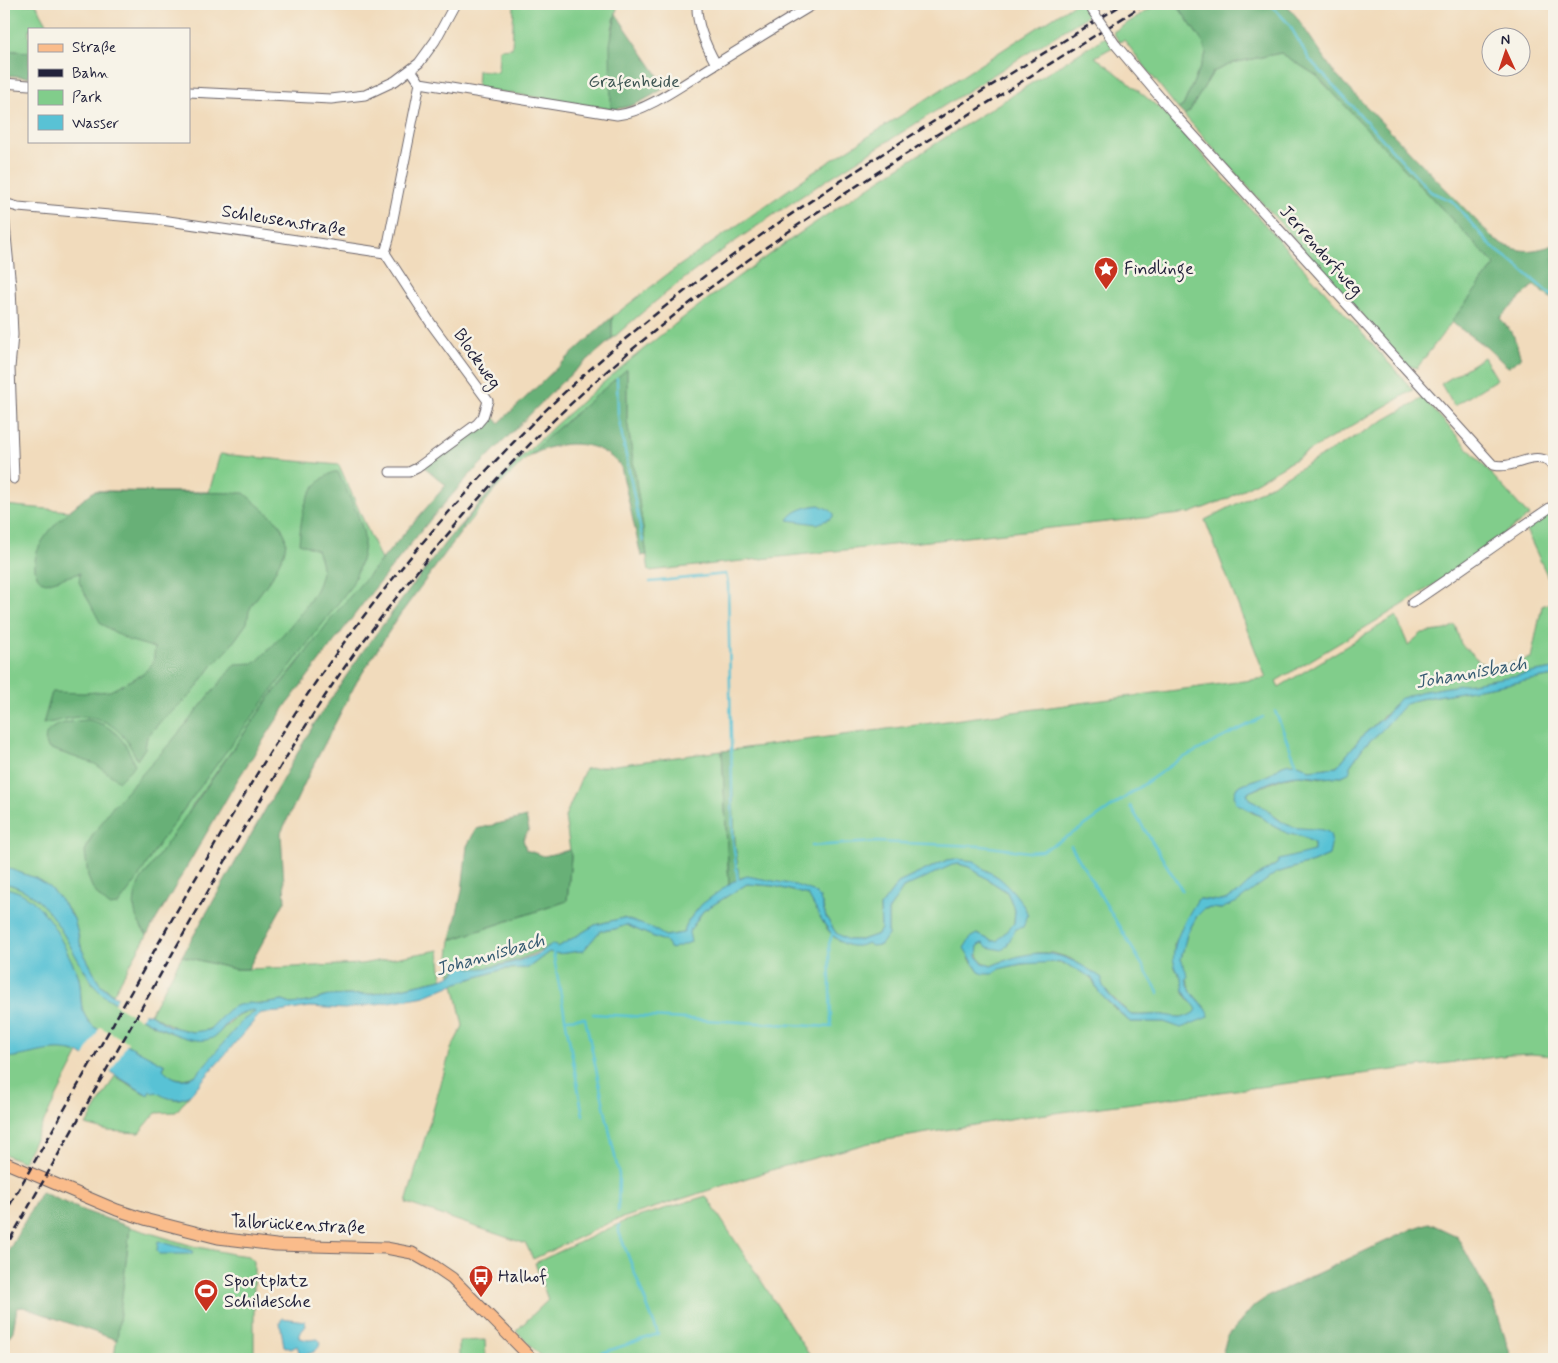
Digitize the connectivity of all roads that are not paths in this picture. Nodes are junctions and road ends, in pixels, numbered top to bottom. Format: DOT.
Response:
graph roads {
  1 [pos="455,4"];
  2 [pos="697,4"];
  3 [pos="814,4"];
  4 [pos="1088,4"];
  5 [pos="716,64"];
  6 [pos="411,70"];
  7 [pos="4,83"];
  8 [pos="420,83"];
  9 [pos="28,85"];
  10 [pos="190,92"];
  11 [pos="4,204"];
  12 [pos="385,253"];
  13 [pos="1554,465"];
  14 [pos="390,472"];
  15 [pos="14,479"];
  16 [pos="1554,505"];
  17 [pos="1412,603"];
  18 [pos="4,1162"];
  19 [pos="532,1359"];
  1 -- 6 [label="street"];
  2 -- 5 [label="street"];
  3 -- 5 [label="street"];
  4 -- 13 [label="street, Jerrendorfweg, bridge"];
  5 -- 8 [label="street"];
  6 -- 8 [label="street"];
  6 -- 10 [label="street"];
  7 -- 9 [label="street"];
  8 -- 12 [label="street"];
  11 -- 12 [label="street, Schleusenstraße"];
  11 -- 15 [label="street, Schleusenstraße"];
  12 -- 14 [label="street, Blockweg"];
  16 -- 17 [label="street"];
  18 -- 19 [label="main road, Talbrückenstraße"];
}
